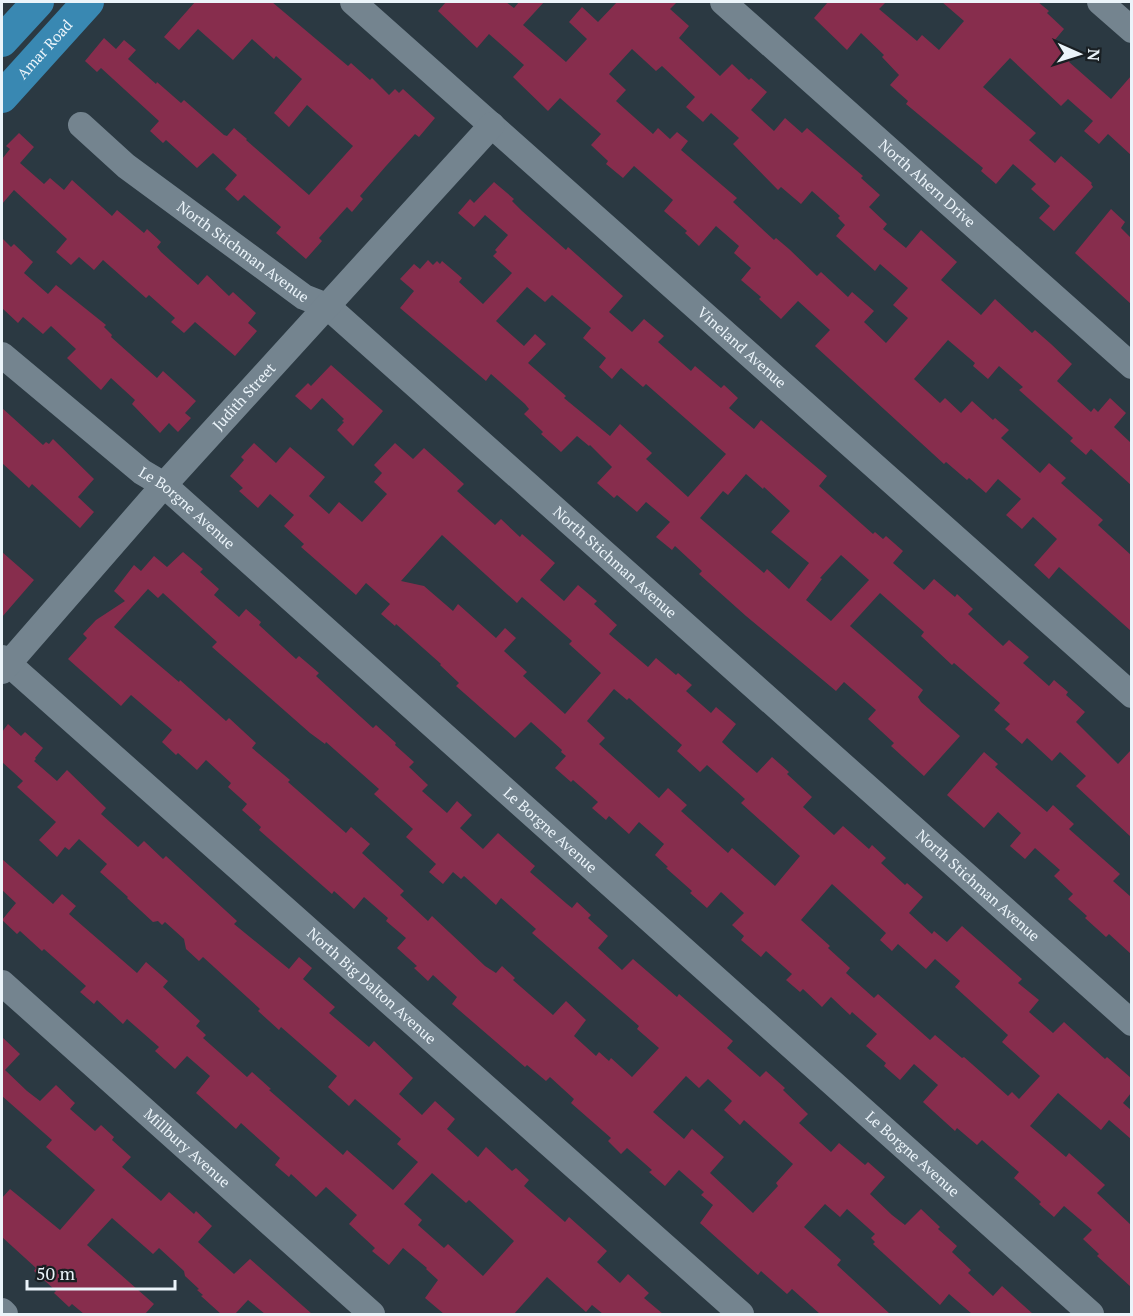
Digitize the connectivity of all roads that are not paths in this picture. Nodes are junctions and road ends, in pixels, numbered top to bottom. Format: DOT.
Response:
graph roads {
  1 [pos="38,2"];
  2 [pos="88,2"];
  3 [pos="353,2"];
  4 [pos="723,2"];
  5 [pos="1100,2"];
  6 [pos="1131,30"];
  7 [pos="2,41"];
  8 [pos="2,98"];
  9 [pos="81,125"];
  10 [pos="492,125"];
  11 [pos="327,306"];
  12 [pos="2,355"];
  13 [pos="1131,366"];
  14 [pos="164,485"];
  15 [pos="4,664"];
  16 [pos="1131,695"];
  17 [pos="2,983"];
  18 [pos="1131,1023"];
  19 [pos="2,1311"];
  20 [pos="363,1312"];
  21 [pos="5,1314"];
  22 [pos="741,1314"];
  23 [pos="1091,1314"];
  1 -- 7 [label="main road"];
  2 -- 8 [label="main road, Amar Road"];
  3 -- 10 [label="street, Vineland Avenue"];
  4 -- 13 [label="street, North Ahern Drive"];
  5 -- 6 [label="street"];
  9 -- 11 [label="street, North Stichman Avenue"];
  10 -- 11 [label="street, Judith Street"];
  10 -- 16 [label="street, Vineland Avenue"];
  11 -- 14 [label="street, Judith Street"];
  11 -- 18 [label="street, North Stichman Avenue"];
  12 -- 14 [label="street, Le Borgne Avenue"];
  14 -- 15 [label="street, Judith Street"];
  14 -- 23 [label="street, Le Borgne Avenue"];
  15 -- 22 [label="street, North Big Dalton Avenue"];
  17 -- 20 [label="street, Millbury Avenue"];
  19 -- 21 [label="street"];
}
